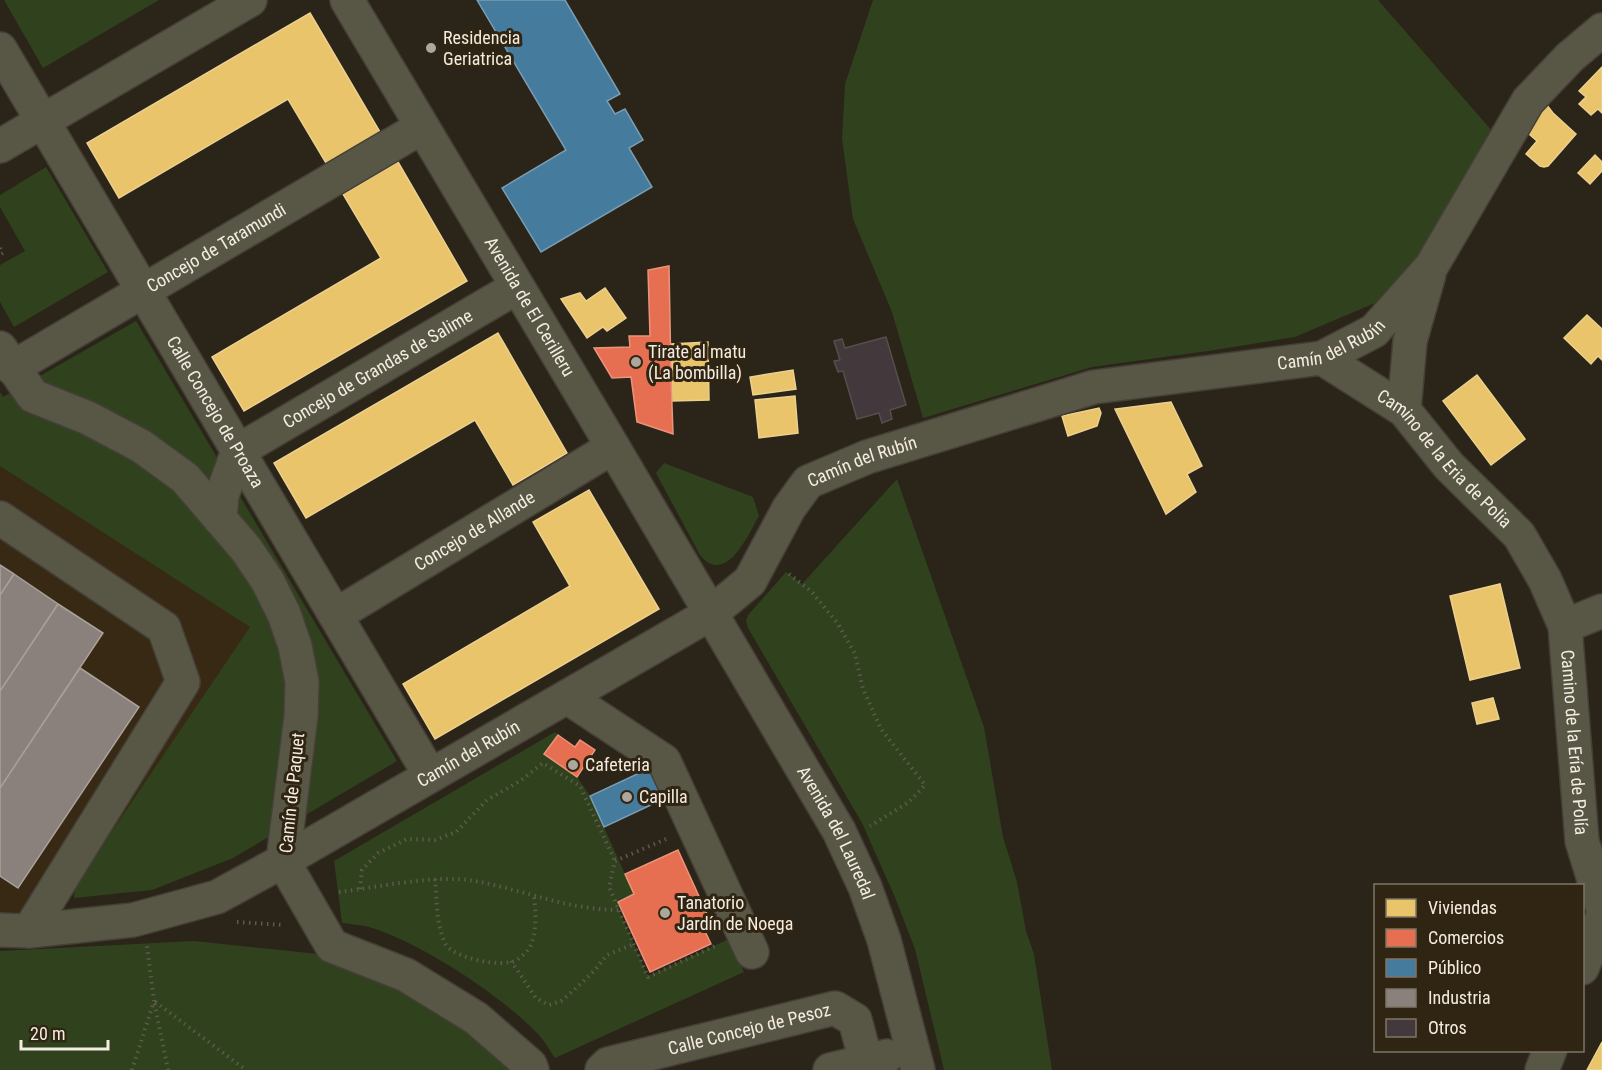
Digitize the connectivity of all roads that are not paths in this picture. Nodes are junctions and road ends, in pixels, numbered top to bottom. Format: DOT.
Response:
graph roads {
  1 [pos="250,0"];
  2 [pos="347,0"];
  3 [pos="1602,30"];
  4 [pos="0,49"];
  5 [pos="43,121"];
  6 [pos="422,127"];
  7 [pos="0,146"];
  8 [pos="1431,267"];
  9 [pos="517,287"];
  10 [pos="143,291"];
  11 [pos="6,358"];
  12 [pos="1322,358"];
  13 [pos="1404,410"];
  14 [pos="613,447"];
  15 [pos="238,451"];
  16 [pos="0,518"];
  17 [pos="220,519"];
  18 [pos="1545,580"];
  19 [pos="1602,610"];
  20 [pos="710,614"];
  21 [pos="339,621"];
  22 [pos="1565,626"];
  23 [pos="296,646"];
  24 [pos="567,697"];
  25 [pos="430,775"];
  26 [pos="284,861"];
  27 [pos="1602,906"];
  28 [pos="0,910"];
  29 [pos="1602,918"];
  30 [pos="14,930"];
  31 [pos="752,952"];
  32 [pos="1584,963"];
  33 [pos="1549,1052"];
  34 [pos="916,1060"];
  35 [pos="866,1061"];
  36 [pos="532,1070"];
  37 [pos="602,1070"];
  38 [pos="830,1070"];
  39 [pos="1542,1070"];
  1 -- 5 [label="street"];
  2 -- 6 [label="street, Avenida de El Cerilleru"];
  3 -- 8 [label="street, Camín del Rubín"];
  4 -- 5 [label="street, Calle Concejo de Proaza"];
  5 -- 7 [label="street"];
  5 -- 10 [label="street, Calle Concejo de Proaza"];
  6 -- 9 [label="street, Avenida de El Cerilleru"];
  6 -- 10 [label="street, Concejo de Taramundi"];
  8 -- 12 [label="street, Camín del Rubín"];
  8 -- 13 [label="street"];
  9 -- 14 [label="street, Avenida de El Cerilleru"];
  9 -- 15 [label="street, Concejo de Grandas de Salime"];
  10 -- 11 [label="street, Concejo de Taramundi"];
  10 -- 15 [label="street, Calle Concejo de Proaza"];
  11 -- 17 [label="street, Camín de Paquet"];
  12 -- 13 [label="street, Camino de la Eria de Polia"];
  12 -- 20 [label="street, Camín del Rubín"];
  13 -- 18 [label="street, Camino de la Eria de Polia"];
  14 -- 20 [label="street, Avenida de El Cerilleru"];
  14 -- 21 [label="street, Concejo de Allande"];
  15 -- 17 [label="street"];
  15 -- 21 [label="street, Calle Concejo de Proaza"];
  16 -- 30 [label="street"];
  17 -- 23 [label="street, Camín de Paquet"];
  18 -- 22 [label="street, Camino de la Ería de Polía"];
  19 -- 22 [label="street"];
  20 -- 24 [label="street, Camín del Rubín"];
  20 -- 34 [label="street, Avenida del Lauredal"];
  21 -- 23 [label="street, Concejo de Allande"];
  21 -- 25 [label="street, Calle Concejo de Proaza"];
  22 -- 27 [label="street, Camino de la Ería de Polía"];
  23 -- 26 [label="street, Camín de Paquet"];
  24 -- 25 [label="street, Camín del Rubín"];
  24 -- 31 [label="street"];
  25 -- 26 [label="street, Camín del Rubín"];
  26 -- 30 [label="street, Camín del Rubín"];
  26 -- 36 [label="street, Camín de Paquet"];
  28 -- 30 [label="street"];
  29 -- 32 [label="street"];
  33 -- 39 [label="street"];
  34 -- 35 [label="street"];
  35 -- 37 [label="street, Calle Concejo de Pesoz"];
  35 -- 38 [label="street"];
}
